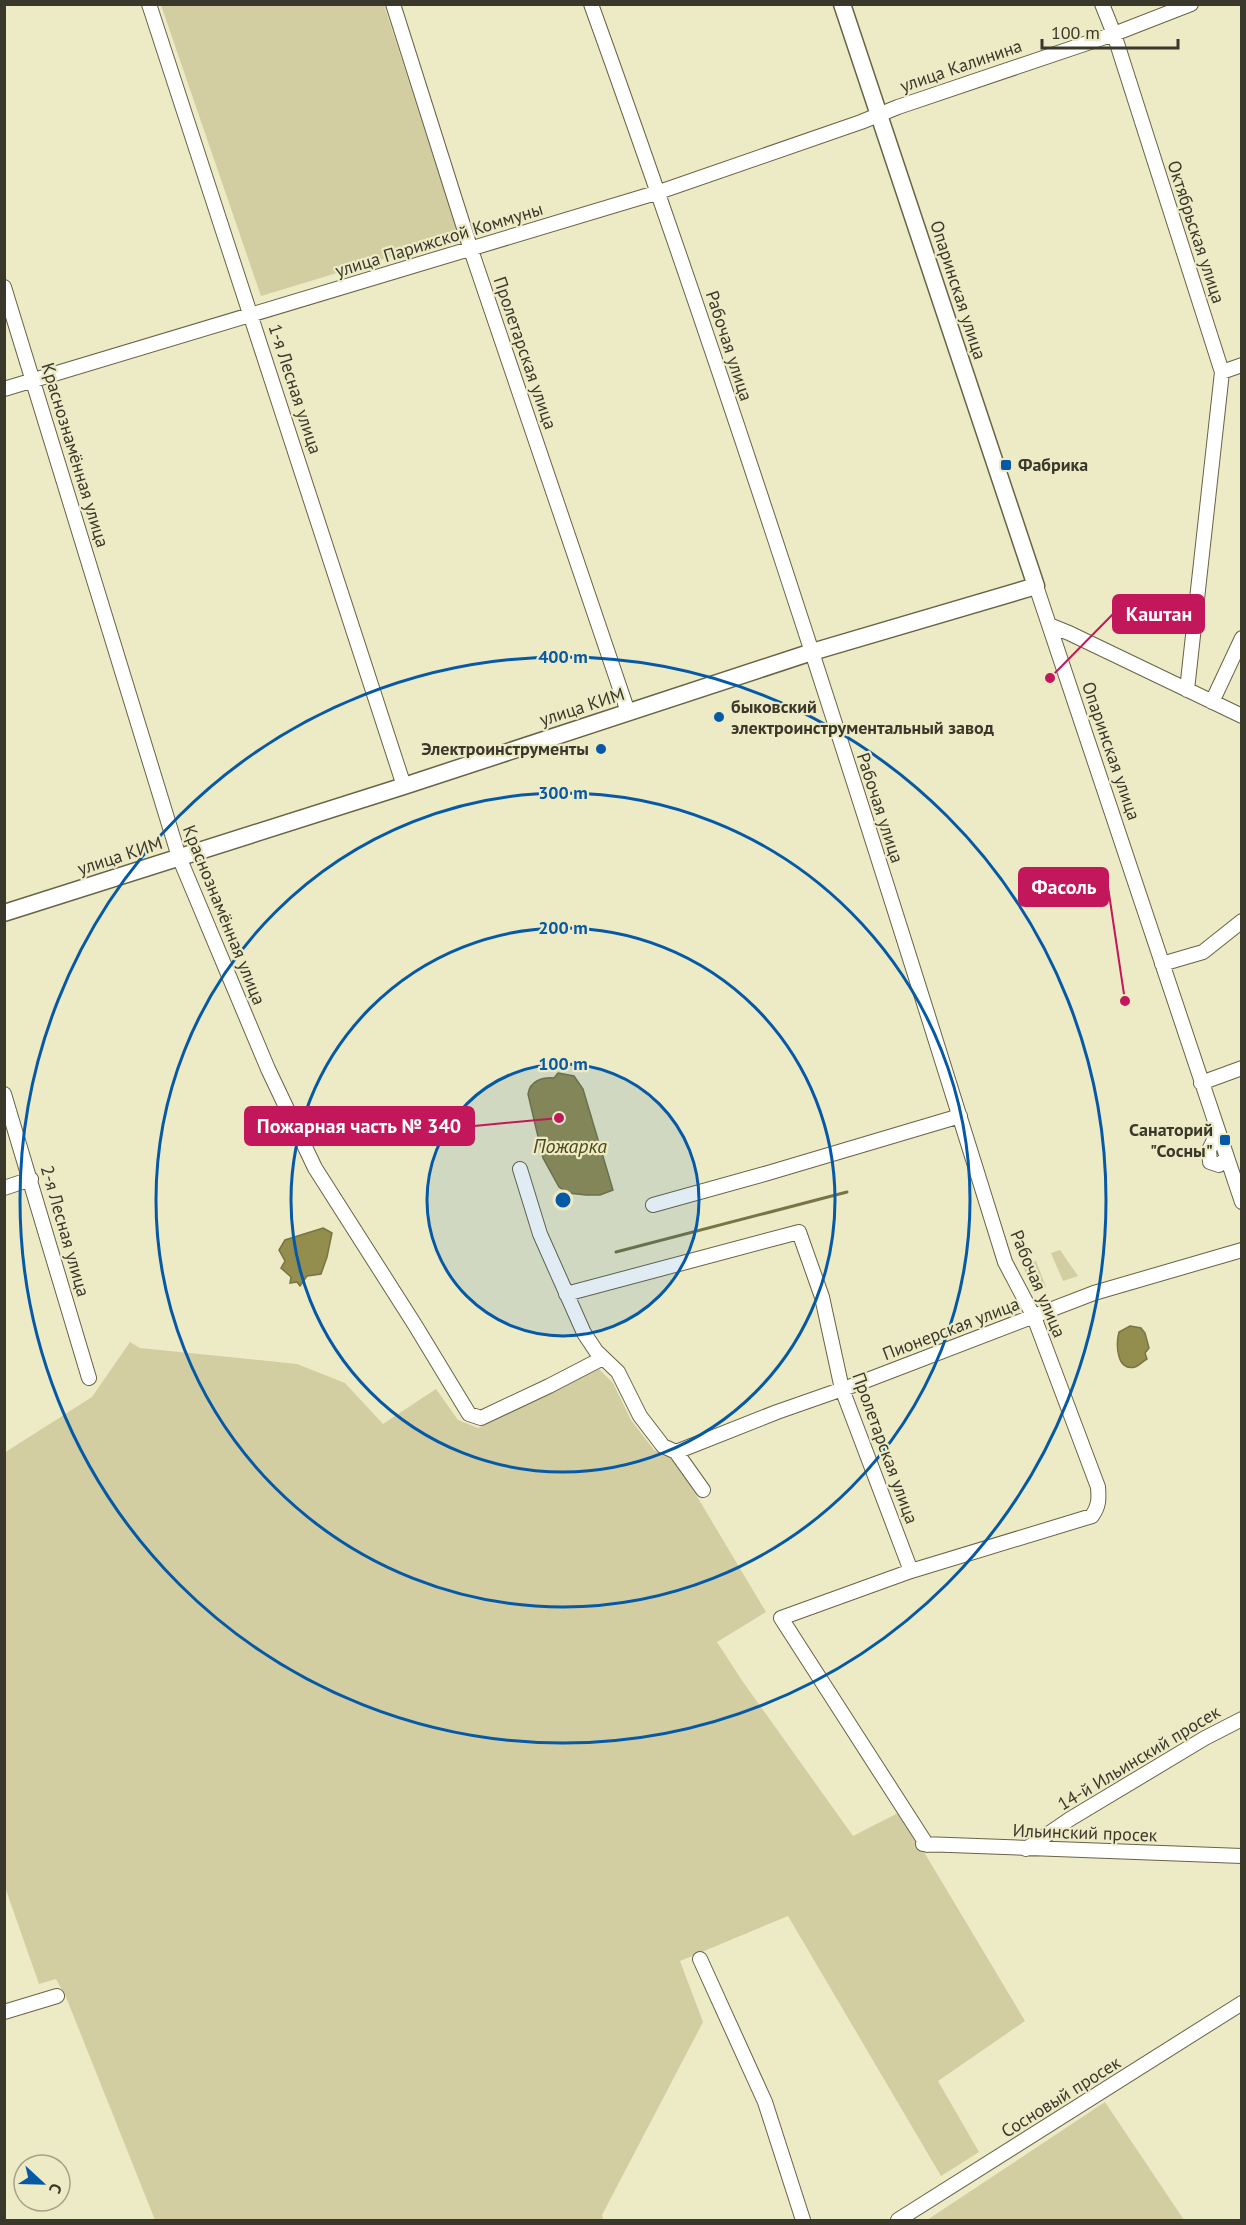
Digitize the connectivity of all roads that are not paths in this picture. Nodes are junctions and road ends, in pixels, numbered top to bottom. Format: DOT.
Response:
graph roads {
  1 [pos="149,4"];
  2 [pos="393,4"];
  3 [pos="591,4"];
  4 [pos="842,4"];
  5 [pos="1102,4"];
  6 [pos="1191,4"];
  7 [pos="1114,34"];
  8 [pos="879,115"];
  9 [pos="659,192"];
  10 [pos="471,250"];
  11 [pos="4,287"];
  12 [pos="252,315"];
  13 [pos="1242,365"];
  14 [pos="1221,372"];
  15 [pos="33,379"];
  16 [pos="4,389"];
  17 [pos="1036,586"];
  18 [pos="1048,625"];
  19 [pos="1242,638"];
  20 [pos="812,652"];
  21 [pos="1187,690"];
  22 [pos="1212,702"];
  23 [pos="628,712"];
  24 [pos="1242,716"];
  25 [pos="404,786"];
  26 [pos="179,857"];
  27 [pos="4,913"];
  28 [pos="1242,921"];
  29 [pos="1162,964"];
  30 [pos="1242,1068"];
  31 [pos="1201,1083"];
  32 [pos="4,1094"];
  33 [pos="960,1116"];
  34 [pos="520,1169"];
  35 [pos="31,1179"];
  36 [pos="4,1188"];
  37 [pos="1242,1202"];
  38 [pos="653,1205"];
  39 [pos="1242,1250"];
  40 [pos="566,1294"];
  41 [pos="1034,1317"];
  42 [pos="603,1358"];
  43 [pos="89,1378"];
  44 [pos="842,1389"];
  45 [pos="676,1452"];
  46 [pos="703,1490"];
  47 [pos="911,1571"];
  48 [pos="1242,1719"];
  49 [pos="1026,1850"];
  50 [pos="1242,1856"];
  51 [pos="700,1959"];
  52 [pos="57,1996"];
  53 [pos="1242,2003"];
  54 [pos="4,2012"];
  55 [pos="804,2220"];
  56 [pos="898,2220"];
  1 -- 12 [label="street, 1-я Лесная улица"];
  2 -- 10 [label="street, Пролетарская улица"];
  3 -- 9 [label="street, Рабочая улица"];
  4 -- 8 [label="main road, Опаринская улица"];
  5 -- 7 [label="street, Октябрьская улица"];
  6 -- 7 [label="street, улица Калинина"];
  7 -- 8 [label="street, улица Калинина"];
  7 -- 14 [label="street, Октябрьская улица"];
  8 -- 9 [label="street, улица Парижской Коммуны"];
  8 -- 17 [label="main road, Опаринская улица"];
  9 -- 10 [label="street, улица Парижской Коммуны"];
  9 -- 20 [label="street, Рабочая улица"];
  10 -- 12 [label="street, улица Парижской Коммуны"];
  10 -- 23 [label="street, Пролетарская улица"];
  11 -- 15 [label="street, Краснознамённая улица"];
  12 -- 15 [label="street, улица Парижской Коммуны"];
  12 -- 25 [label="street, 1-я Лесная улица"];
  13 -- 14 [label="street"];
  14 -- 21 [label="street, Октябрьская улица"];
  15 -- 16 [label="street, улица Парижской Коммуны"];
  15 -- 26 [label="street, Краснознамённая улица"];
  17 -- 18 [label="street, Опаринская улица"];
  17 -- 20 [label="main road, улица КИМ"];
  18 -- 21 [label="street"];
  18 -- 29 [label="street, Опаринская улица"];
  19 -- 22 [label="street"];
  20 -- 23 [label="main road, улица КИМ"];
  20 -- 33 [label="street, Рабочая улица"];
  21 -- 22 [label="street"];
  22 -- 24 [label="street"];
  23 -- 25 [label="main road, улица КИМ"];
  25 -- 26 [label="main road, улица КИМ"];
  26 -- 27 [label="main road, улица КИМ"];
  26 -- 42 [label="street, Краснознамённая улица"];
  28 -- 29 [label="street"];
  29 -- 31 [label="street, Опаринская улица"];
  30 -- 31 [label="street"];
  31 -- 37 [label="street, Опаринская улица"];
  32 -- 35 [label="street, 2-я Лесная улица"];
  33 -- 38 [label="street"];
  33 -- 41 [label="street, Рабочая улица"];
  34 -- 40 [label="street"];
  35 -- 36 [label="street"];
  35 -- 43 [label="street, 2-я Лесная улица"];
  39 -- 41 [label="street, Пионерская улица"];
  40 -- 42 [label="street"];
  40 -- 44 [label="street, Пролетарская улица"];
  41 -- 44 [label="street, Пионерская улица"];
  41 -- 47 [label="street, Рабочая улица"];
  42 -- 45 [label="street"];
  44 -- 45 [label="street, Пионерская улица"];
  44 -- 47 [label="street, Пролетарская улица"];
  45 -- 46 [label="street"];
  47 -- 49 [label="street, Ильинский просек"];
  48 -- 49 [label="street, 14-й Ильинский просек"];
  49 -- 50 [label="street, Ильинский просек"];
  51 -- 55 [label="street"];
  52 -- 54 [label="street"];
  53 -- 56 [label="street, Сосновый просек"];
}
